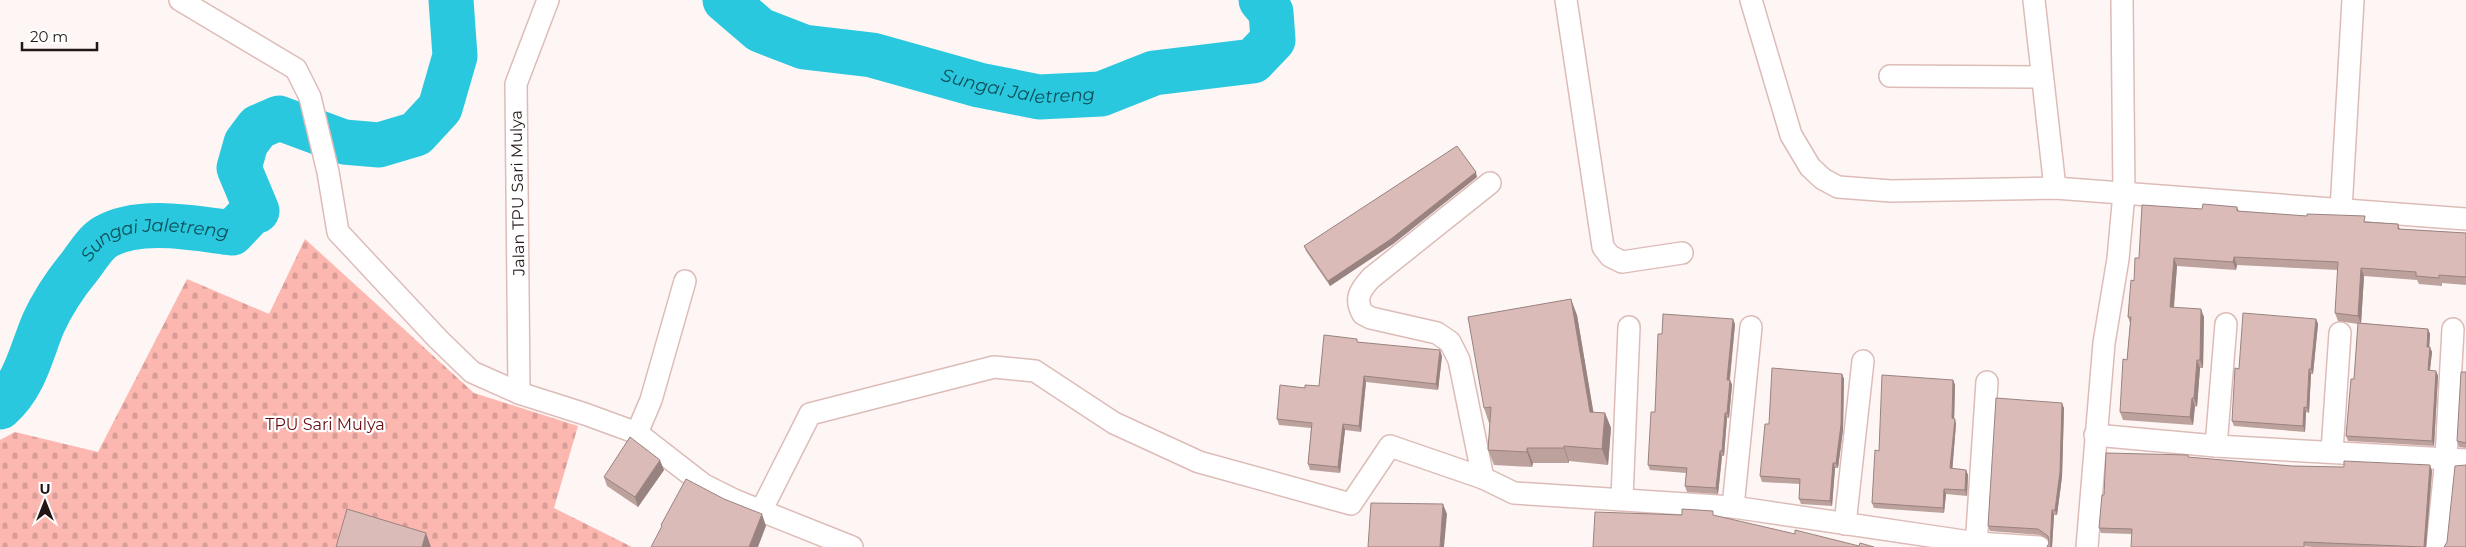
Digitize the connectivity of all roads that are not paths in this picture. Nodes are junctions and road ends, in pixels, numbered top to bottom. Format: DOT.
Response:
graph roads {
  1 [pos="180,0"];
  2 [pos="548,0"];
  3 [pos="1566,0"];
  4 [pos="1751,0"];
  5 [pos="2034,0"];
  6 [pos="2122,0"];
  7 [pos="2353,0"];
  8 [pos="1890,76"];
  9 [pos="2041,77"];
  10 [pos="1490,184"];
  11 [pos="2055,188"];
  12 [pos="2124,192"];
  13 [pos="2341,210"];
  14 [pos="2466,219"];
  15 [pos="1682,253"];
  16 [pos="685,281"];
  17 [pos="2226,324"];
  18 [pos="1751,326"];
  19 [pos="1628,327"];
  20 [pos="2453,329"];
  21 [pos="2340,333"];
  22 [pos="1863,361"];
  23 [pos="1987,382"];
  24 [pos="520,393"];
  25 [pos="637,433"];
  26 [pos="2096,434"];
  27 [pos="2216,446"];
  28 [pos="2332,452"];
  29 [pos="2456,459"];
  30 [pos="1483,478"];
  31 [pos="1622,498"];
  32 [pos="1733,507"];
  33 [pos="761,511"];
  34 [pos="1845,524"];
  35 [pos="1976,545"];
  36 [pos="852,547"];
  37 [pos="2039,547"];
  38 [pos="2087,547"];
  39 [pos="2437,547"];
  1 -- 24 [label="street"];
  2 -- 24 [label="street, Jalan TPU Sari Mulya"];
  3 -- 15 [label="street"];
  4 -- 11 [label="street"];
  5 -- 9 [label="street"];
  6 -- 12 [label="street"];
  7 -- 13 [label="street"];
  8 -- 9 [label="street"];
  9 -- 11 [label="street"];
  10 -- 30 [label="street"];
  11 -- 12 [label="street"];
  12 -- 13 [label="street"];
  12 -- 26 [label="street"];
  13 -- 14 [label="street"];
  16 -- 25 [label="street"];
  17 -- 27 [label="street"];
  18 -- 32 [label="street"];
  19 -- 31 [label="street"];
  20 -- 29 [label="street"];
  21 -- 28 [label="street"];
  22 -- 34 [label="street"];
  23 -- 35 [label="street"];
  24 -- 25 [label="street"];
  25 -- 33 [label="street"];
  26 -- 27 [label="street"];
  26 -- 38 [label="street"];
  27 -- 28 [label="street"];
  28 -- 29 [label="street"];
  29 -- 39 [label="street"];
  30 -- 31 [label="street"];
  30 -- 33 [label="street"];
  31 -- 32 [label="street"];
  32 -- 34 [label="street"];
  33 -- 36 [label="street"];
  34 -- 35 [label="street"];
  35 -- 37 [label="street"];
}
